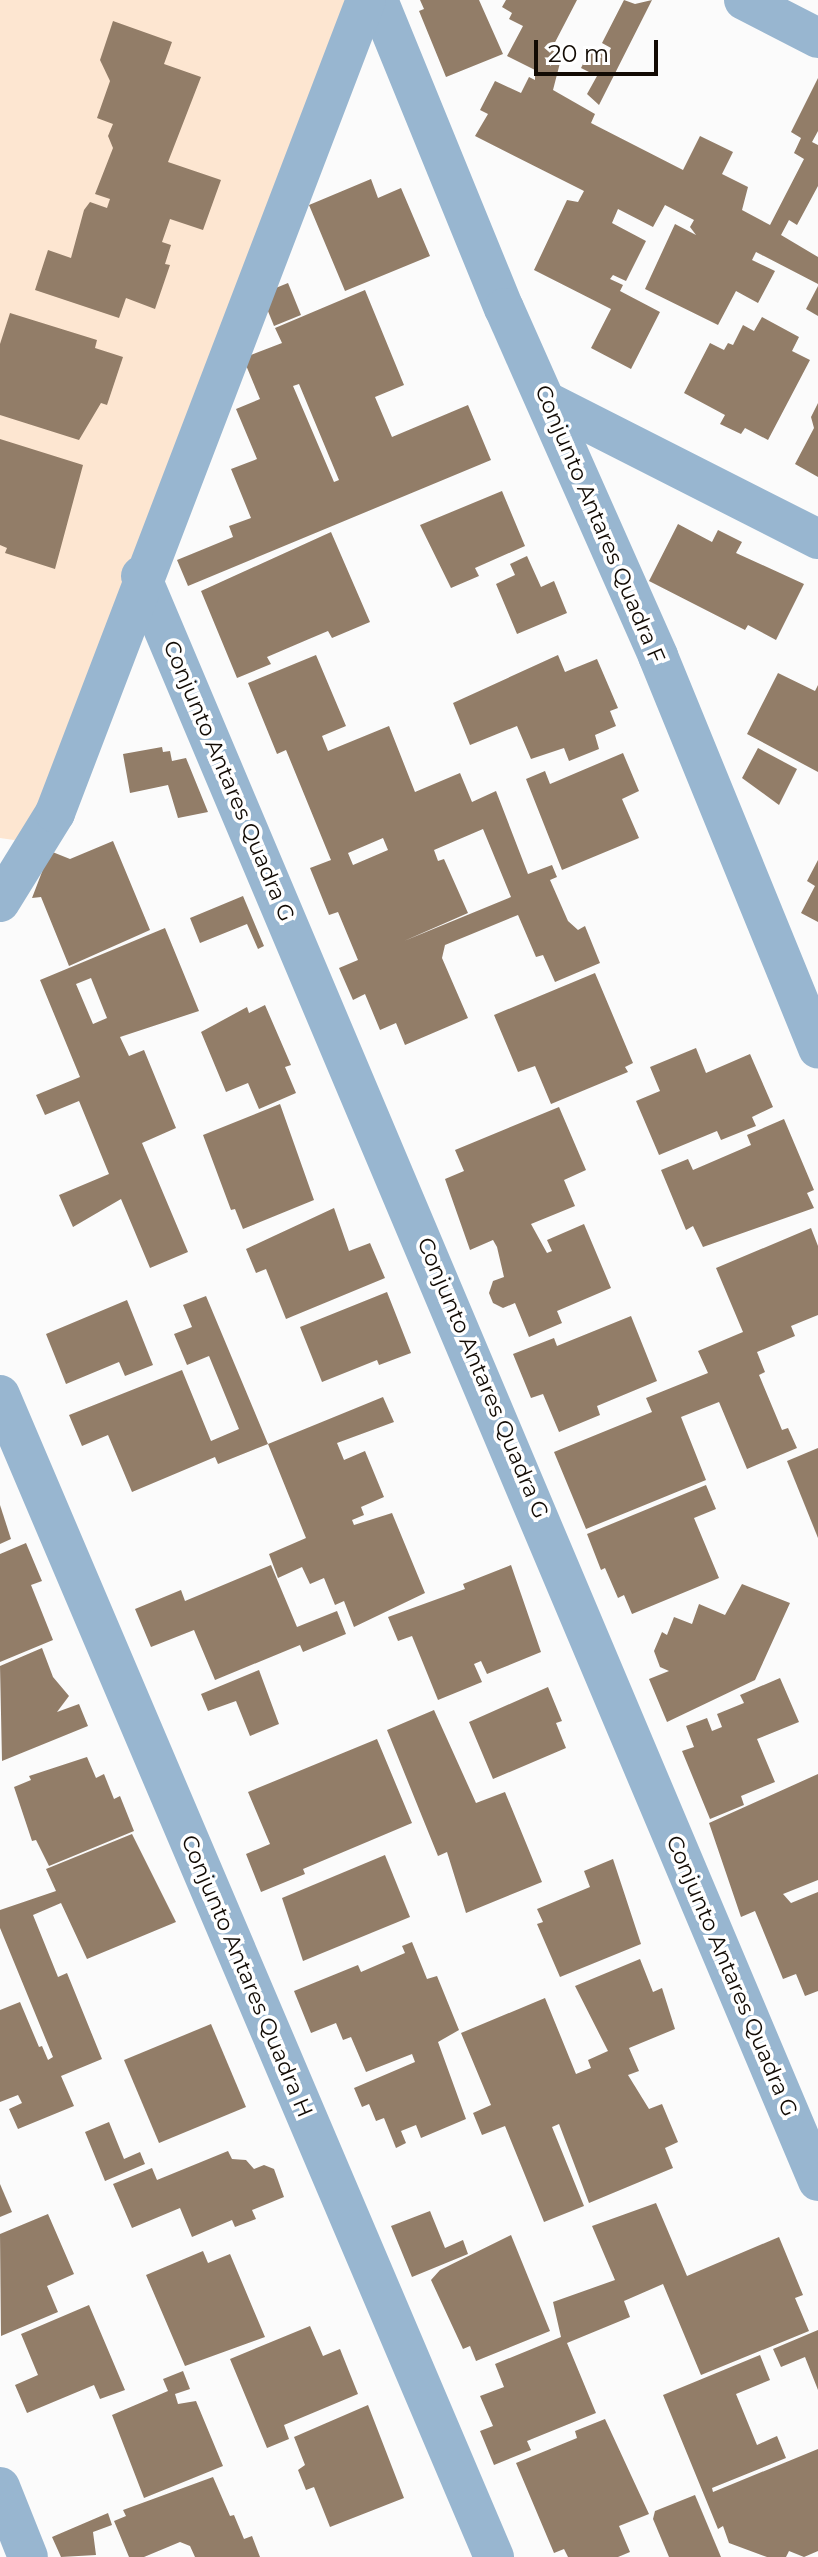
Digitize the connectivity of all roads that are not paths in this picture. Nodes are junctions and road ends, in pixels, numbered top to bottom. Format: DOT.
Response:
graph roads {
  1 [pos="366,0"];
  2 [pos="378,0"];
  3 [pos="744,0"];
  4 [pos="818,38"];
  5 [pos="548,402"];
  6 [pos="818,539"];
  7 [pos="141,576"];
  8 [pos="0,902"];
  9 [pos="810,1014"];
  10 [pos="818,1049"];
  11 [pos="0,1395"];
  12 [pos="818,2181"];
  13 [pos="0,2487"];
  14 [pos="28,2557"];
  15 [pos="494,2557"];
  1 -- 7 [label="street"];
  2 -- 5 [label="street, Conjunto Antares Quadra F"];
  3 -- 4 [label="street"];
  5 -- 6 [label="street"];
  5 -- 9 [label="street, Conjunto Antares Quadra F"];
  7 -- 8 [label="street"];
  7 -- 12 [label="street, Conjunto Antares Quadra G"];
  9 -- 10 [label="street, Conjunto Antares Quadra F"];
  11 -- 15 [label="street, Conjunto Antares Quadra H"];
  13 -- 14 [label="street"];
}
